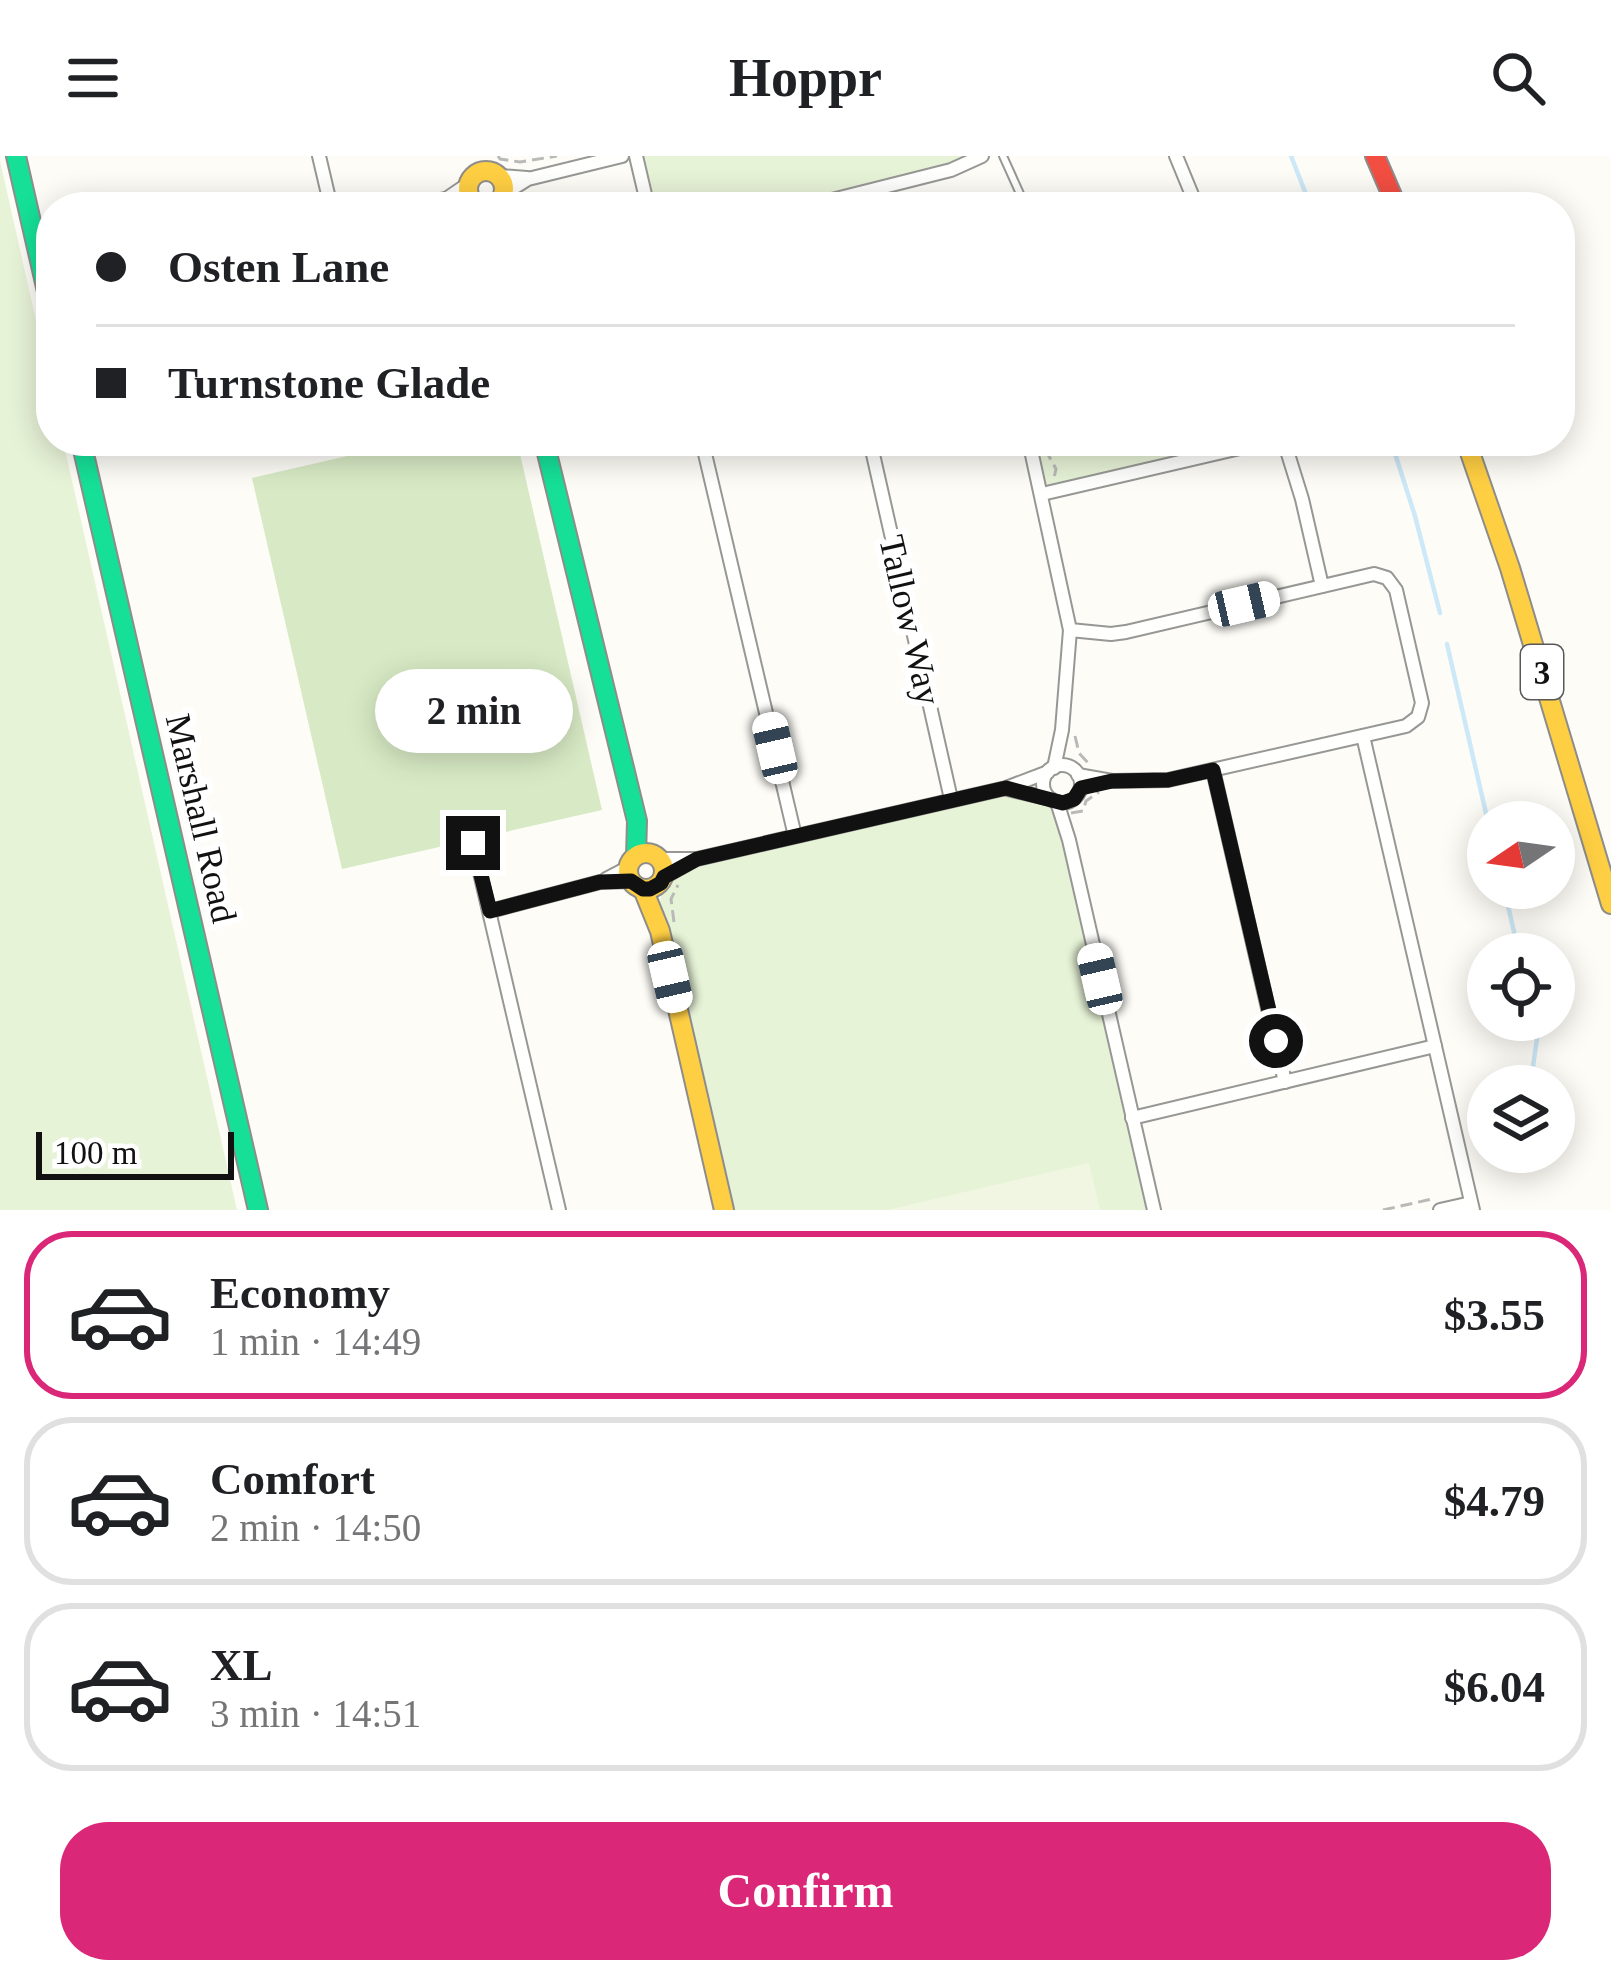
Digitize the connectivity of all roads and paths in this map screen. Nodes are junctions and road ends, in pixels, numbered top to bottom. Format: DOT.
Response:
graph roads {
  1 [pos="16,156"];
  2 [pos="319,156"];
  3 [pos="557,156"];
  4 [pos="622,156"];
  5 [pos="636,156"];
  6 [pos="982,156"];
  7 [pos="1003,156"];
  8 [pos="1176,156"];
  9 [pos="1358,156"];
  10 [pos="1376,156"];
  11 [pos="486,184"];
  12 [pos="327,192"];
  13 [pos="644,192"];
  14 [pos="864,192"];
  15 [pos="1019,192"];
  16 [pos="1191,192"];
  17 [pos="1374,192"];
  18 [pos="1391,192"];
  19 [pos="36,243"];
  20 [pos="84,456"];
  21 [pos="548,456"];
  22 [pos="706,456"];
  23 [pos="873,456"];
  24 [pos="1033,456"];
  25 [pos="1047,456"];
  26 [pos="1205,456"];
  27 [pos="1289,456"];
  28 [pos="1471,456"];
  29 [pos="1488,456"];
  30 [pos="1054,478"];
  31 [pos="1042,494"];
  32 [pos="1322,586"];
  33 [pos="1070,630"];
  34 [pos="1062,730"];
  35 [pos="1363,736"];
  36 [pos="1051,770"];
  37 [pos="1213,770"];
  38 [pos="1077,783"];
  39 [pos="1006,788"];
  40 [pos="951,799"];
  41 [pos="1054,800"];
  42 [pos="796,836"];
  43 [pos="1069,840"];
  44 [pos="473,843"];
  45 [pos="1611,847"];
  46 [pos="651,872"];
  47 [pos="1611,904"];
  48 [pos="490,911"];
  49 [pos="668,932"];
  50 [pos="1435,1046"];
  51 [pos="1285,1082"];
  52 [pos="1132,1118"];
  53 [pos="1441,1203"];
  54 [pos="1472,1207"];
  55 [pos="258,1210"];
  56 [pos="559,1210"];
  57 [pos="724,1210"];
  58 [pos="1154,1210"];
  59 [pos="1383,1210"];
  1 -- 19 [label="main road"];
  2 -- 12 [label="street"];
  3 -- 11 [label="path"];
  4 -- 11 [label="street"];
  5 -- 13 [label="street"];
  6 -- 14 [label="street"];
  7 -- 15 [label="lane"];
  8 -- 16 [label="street"];
  9 -- 17 [label="main road"];
  10 -- 18 [label="main road"];
  20 -- 55 [label="main road, Marshall Road"];
  21 -- 46 [label="main road"];
  22 -- 42 [label="street"];
  23 -- 40 [label="street, Tallow Way"];
  24 -- 31 [label="street"];
  25 -- 30 [label="path"];
  26 -- 31 [label="street"];
  27 -- 32 [label="street"];
  28 -- 47 [label="main road, 3"];
  29 -- 45 [label="main road, 3"];
  31 -- 33 [label="street"];
  32 -- 33 [label="street"];
  32 -- 35 [label="street"];
  33 -- 34 [label="street"];
  34 -- 36 [label="street"];
  34 -- 38 [label="street"];
  35 -- 37 [label="street"];
  35 -- 50 [label="street"];
  36 -- 38 [label="street"];
  36 -- 39 [label="street"];
  36 -- 41 [label="street"];
  37 -- 38 [label="street"];
  37 -- 51 [label="street"];
  38 -- 41 [label="street"];
  38 -- 43 [label="street"];
  39 -- 40 [label="street"];
  39 -- 41 [label="street"];
  40 -- 42 [label="street"];
  41 -- 43 [label="street"];
  42 -- 46 [label="street"];
  43 -- 52 [label="street"];
  44 -- 48 [label="street"];
  46 -- 48 [label="street"];
  46 -- 49 [label="main road"];
  46 -- 49 [label="path"];
  48 -- 56 [label="street"];
  49 -- 57 [label="main road"];
  50 -- 51 [label="street"];
  50 -- 54 [label="street"];
  51 -- 52 [label="street"];
  52 -- 58 [label="street"];
  53 -- 54 [label="street"];
  53 -- 59 [label="path"];
}
